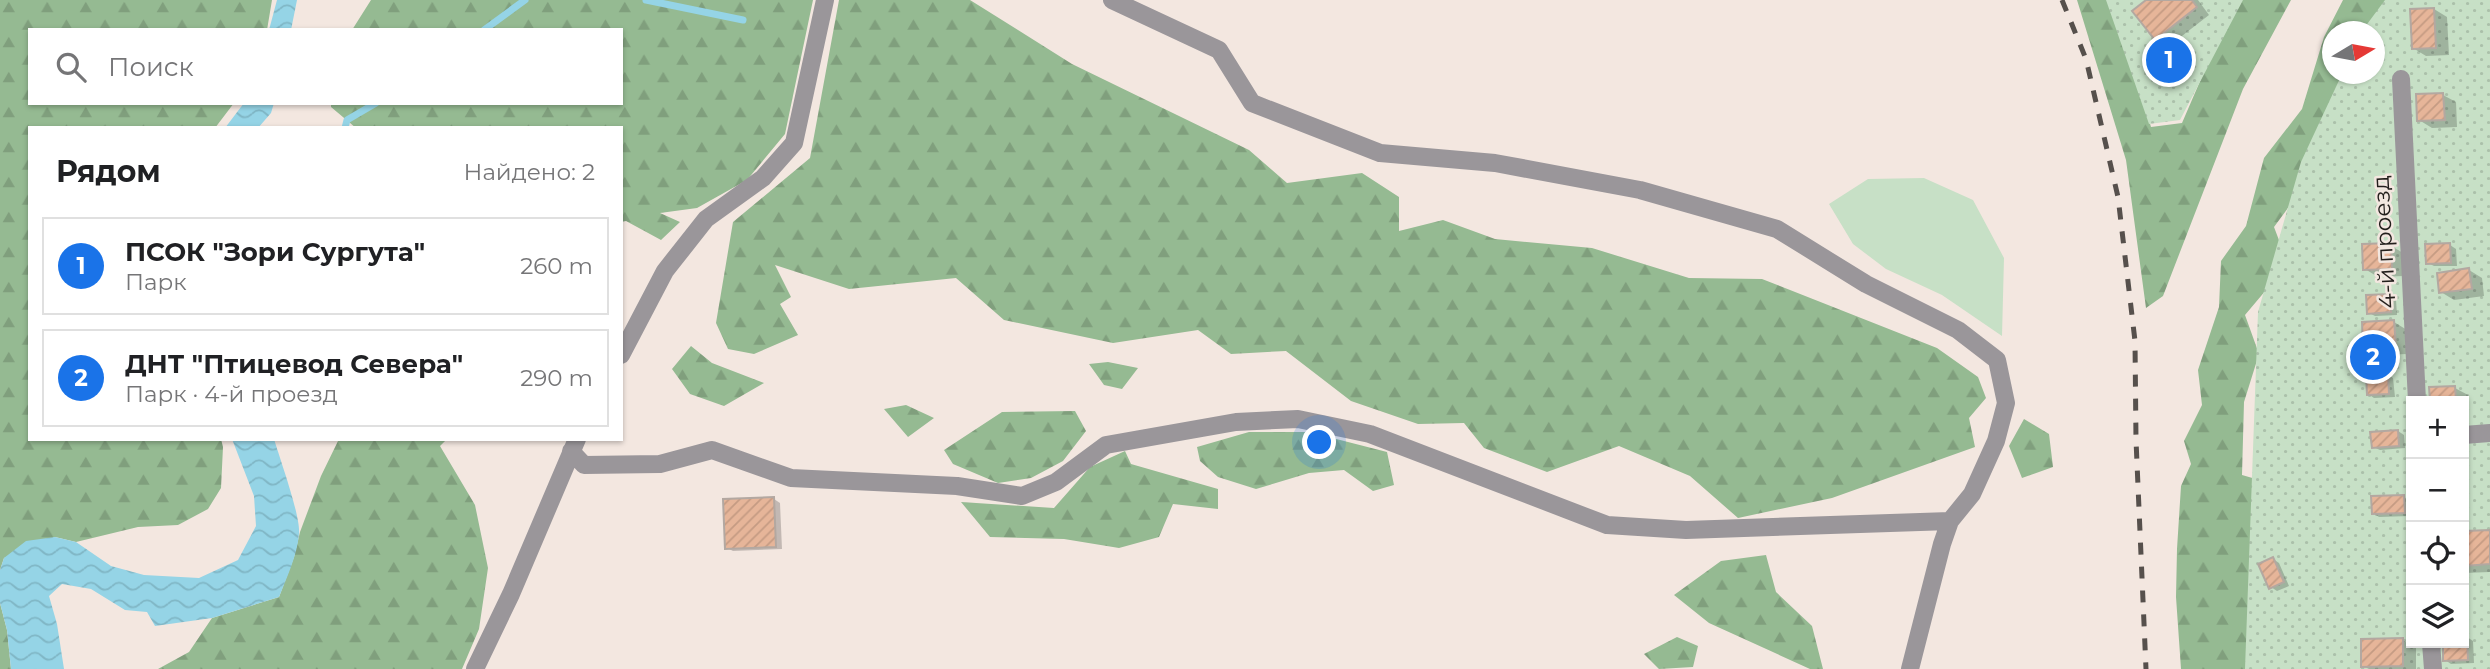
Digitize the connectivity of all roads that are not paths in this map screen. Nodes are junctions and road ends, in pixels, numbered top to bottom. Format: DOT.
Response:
graph roads {
  1 [pos="825,0"];
  2 [pos="1112,0"];
  3 [pos="2401,79"];
  4 [pos="623,351"];
  5 [pos="2417,396"];
  6 [pos="2490,433"];
  7 [pos="2469,435"];
  8 [pos="574,445"];
  9 [pos="1950,521"];
  10 [pos="2431,648"];
  11 [pos="475,669"];
  12 [pos="1910,669"];
  13 [pos="2432,669"];
  1 -- 4 [label="street"];
  2 -- 9 [label="street"];
  3 -- 5 [label="street, 4-й проезд"];
  6 -- 7 [label="street"];
  8 -- 9 [label="street"];
  8 -- 11 [label="street"];
  9 -- 12 [label="street"];
  10 -- 13 [label="street"];
}
